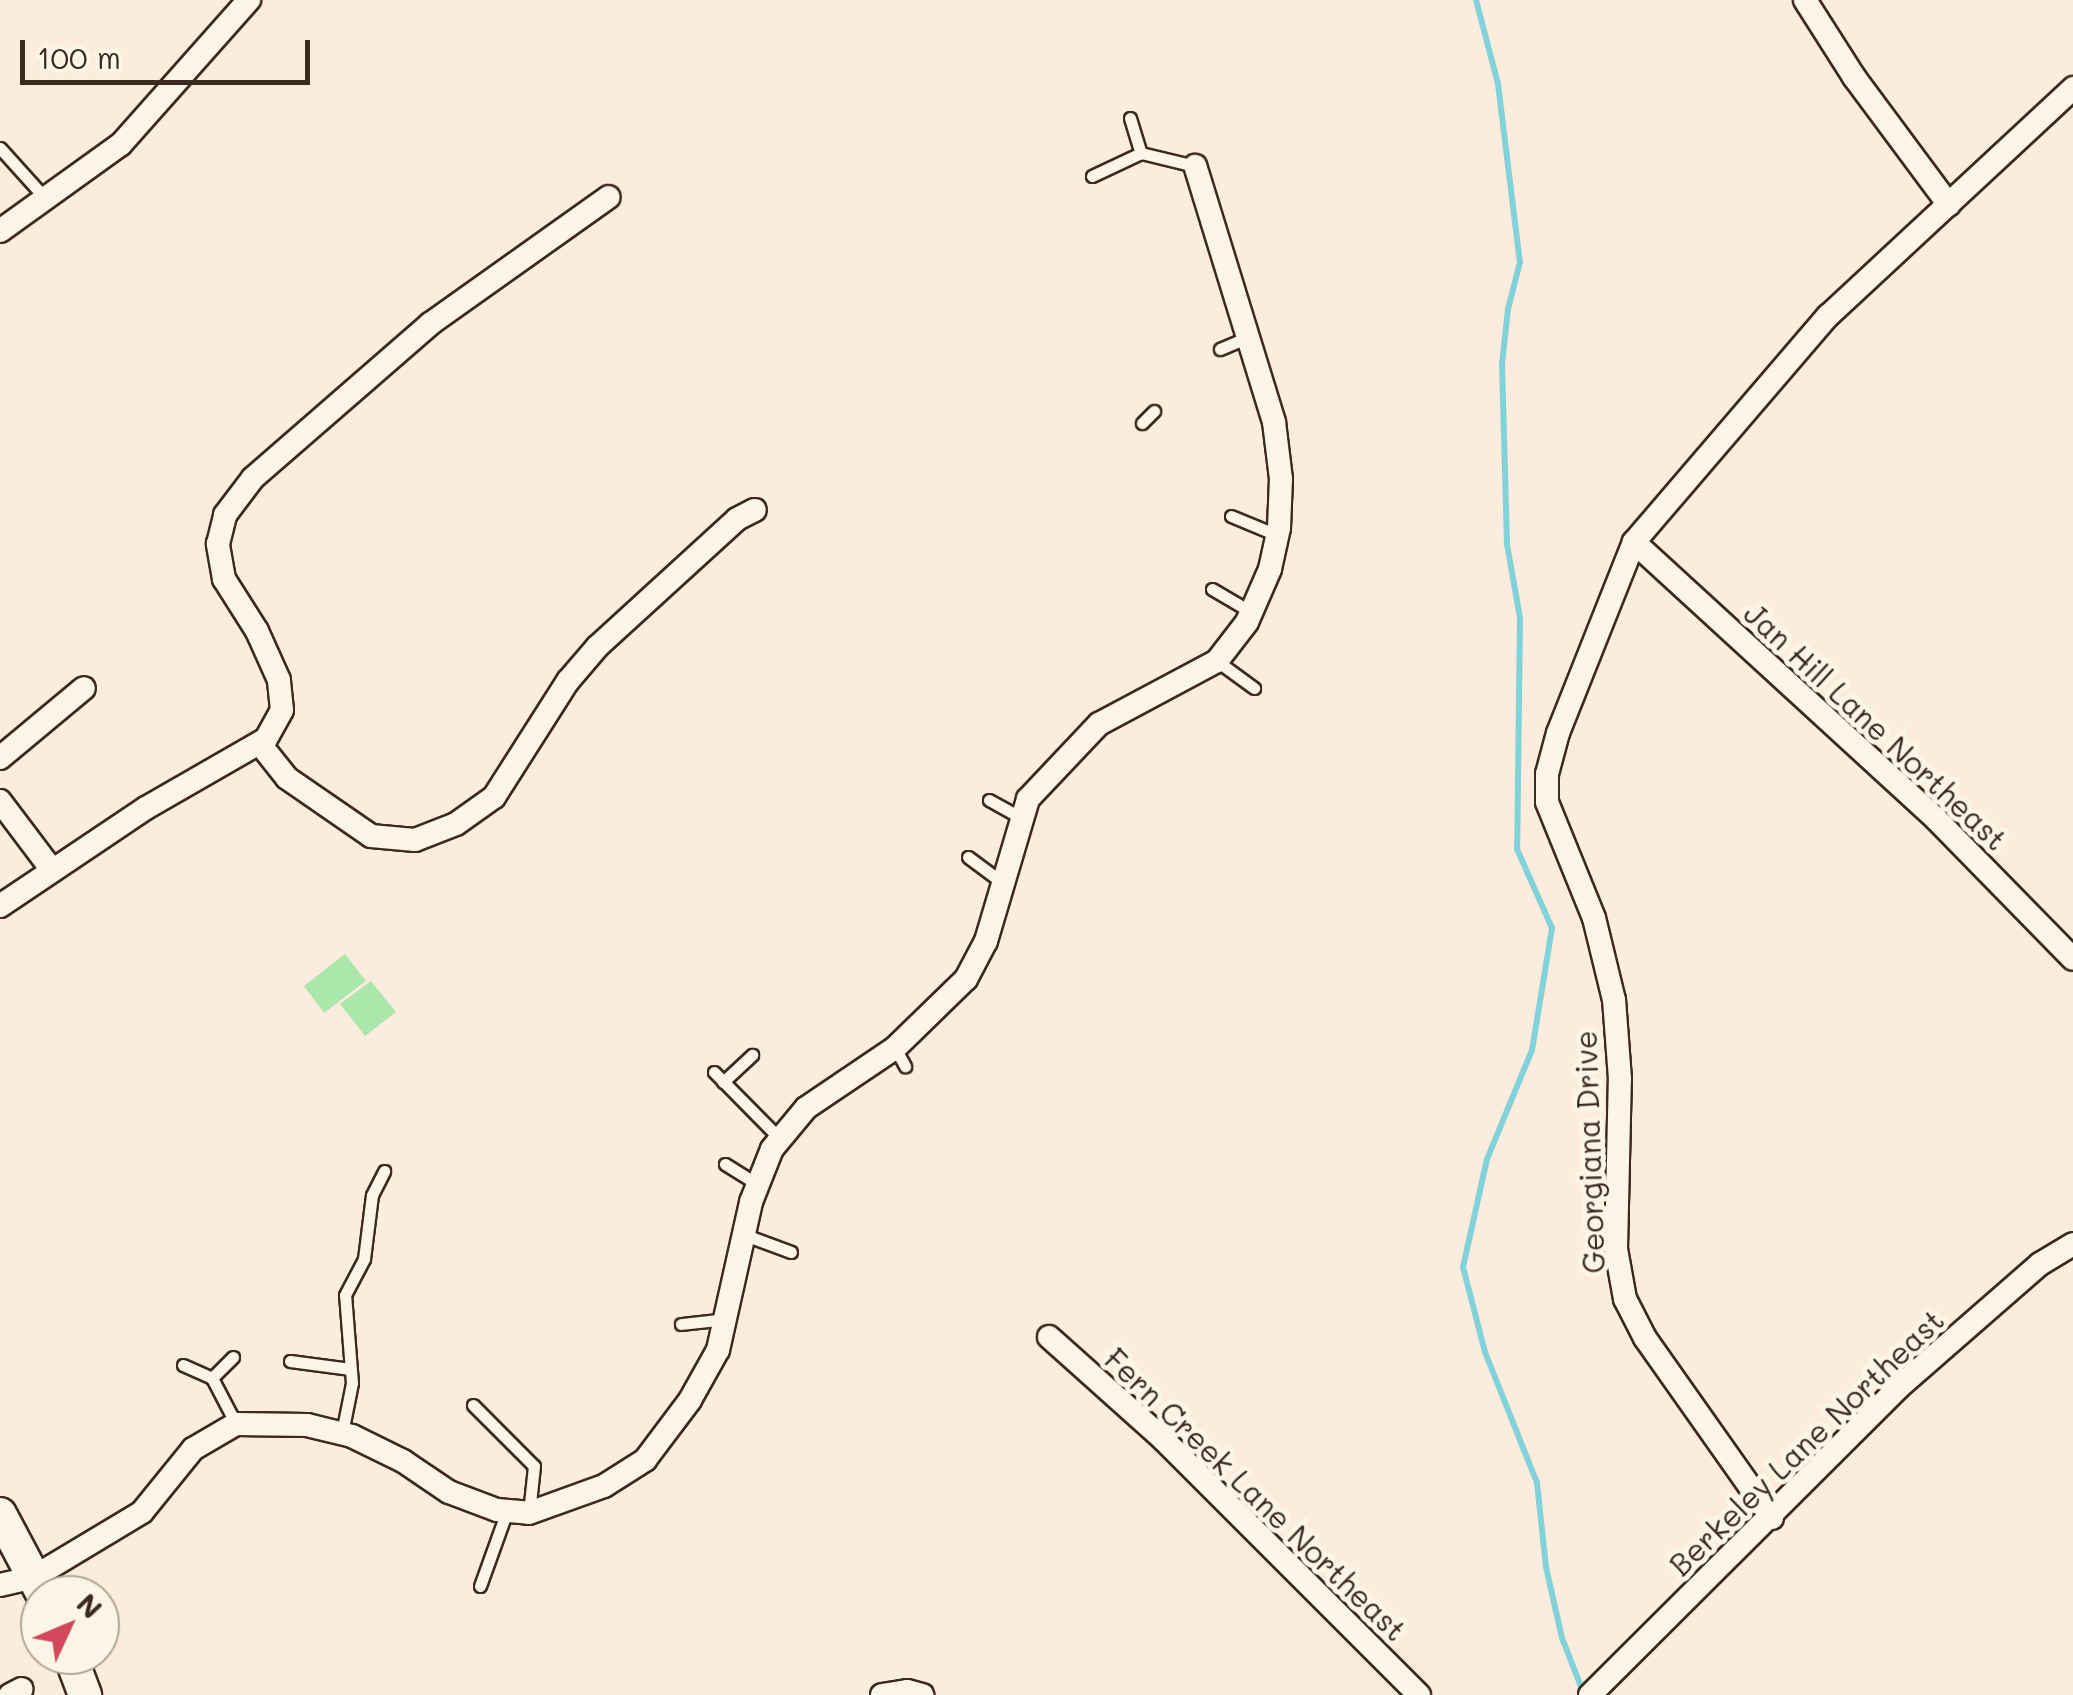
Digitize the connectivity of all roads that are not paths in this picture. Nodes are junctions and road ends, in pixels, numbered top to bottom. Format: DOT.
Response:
graph roads {
  1 [pos="249,0"];
  2 [pos="1805,0"];
  3 [pos="2073,88"];
  4 [pos="1130,118"];
  5 [pos="0,148"];
  6 [pos="1141,153"];
  7 [pos="1195,166"];
  8 [pos="1092,176"];
  9 [pos="608,197"];
  10 [pos="46,198"];
  11 [pos="1949,205"];
  12 [pos="0,231"];
  13 [pos="1248,336"];
  14 [pos="1220,349"];
  15 [pos="1154,412"];
  16 [pos="1142,423"];
  17 [pos="755,510"];
  18 [pos="1231,516"];
  19 [pos="1277,535"];
  20 [pos="1634,542"];
  21 [pos="1212,589"];
  22 [pos="1251,612"];
  23 [pos="1216,661"];
  24 [pos="84,688"];
  25 [pos="1254,688"];
  26 [pos="260,744"];
  27 [pos="0,758"];
  28 [pos="989,800"];
  29 [pos="0,801"];
  30 [pos="1022,818"];
  31 [pos="968,857"];
  32 [pos="52,870"];
  33 [pos="1003,883"];
  34 [pos="0,906"];
  35 [pos="2073,959"];
  36 [pos="752,1054"];
  37 [pos="780,1139"];
  38 [pos="725,1164"];
  39 [pos="384,1171"];
  40 [pos="758,1184"];
  41 [pos="744,1235"];
  42 [pos="2073,1244"];
  43 [pos="791,1252"];
  44 [pos="726,1319"];
  45 [pos="681,1324"];
  46 [pos="1049,1337"];
  47 [pos="234,1358"];
  48 [pos="290,1361"];
  49 [pos="184,1365"];
  50 [pos="350,1369"];
  51 [pos="212,1378"];
  52 [pos="473,1404"];
  53 [pos="236,1424"];
  54 [pos="342,1433"];
  55 [pos="518,1512"];
  56 [pos="0,1514"];
  57 [pos="1772,1518"];
  58 [pos="32,1575"];
  59 [pos="53,1575"];
  60 [pos="480,1586"];
  61 [pos="882,1695"];
  62 [pos="922,1695"];
  63 [pos="1419,1695"];
  64 [pos="1590,1695"];
  1 -- 10 [label="street"];
  2 -- 11 [label="street"];
  3 -- 11 [label="street"];
  4 -- 6 [label="lane"];
  5 -- 10 [label="lane"];
  6 -- 7 [label="lane"];
  6 -- 8 [label="lane"];
  7 -- 13 [label="street"];
  9 -- 26 [label="street"];
  10 -- 12 [label="street"];
  11 -- 20 [label="street"];
  13 -- 14 [label="lane"];
  13 -- 19 [label="street"];
  15 -- 16 [label="lane"];
  17 -- 26 [label="street"];
  18 -- 19 [label="lane"];
  19 -- 22 [label="street"];
  20 -- 35 [label="street, Jan Hill Lane Northeast"];
  20 -- 57 [label="street, Georgiana Drive"];
  21 -- 22 [label="lane"];
  22 -- 23 [label="street"];
  23 -- 25 [label="lane"];
  23 -- 30 [label="street"];
  24 -- 27 [label="street"];
  26 -- 32 [label="street"];
  28 -- 30 [label="lane"];
  29 -- 32 [label="street"];
  30 -- 33 [label="street"];
  31 -- 33 [label="lane"];
  32 -- 34 [label="street"];
  33 -- 37 [label="street"];
  36 -- 37 [label="lane"];
  37 -- 40 [label="street"];
  38 -- 40 [label="lane"];
  39 -- 50 [label="lane"];
  40 -- 41 [label="street"];
  41 -- 43 [label="lane"];
  41 -- 44 [label="street"];
  42 -- 57 [label="street, Berkeley Lane Northeast"];
  44 -- 45 [label="lane"];
  44 -- 55 [label="street"];
  46 -- 63 [label="street, Fern Creek Lane Northeast"];
  47 -- 51 [label="lane"];
  48 -- 50 [label="lane"];
  49 -- 51 [label="lane"];
  50 -- 54 [label="lane"];
  51 -- 53 [label="lane"];
  52 -- 55 [label="lane"];
  53 -- 54 [label="street"];
  53 -- 59 [label="street"];
  54 -- 55 [label="street"];
  55 -- 60 [label="lane"];
  56 -- 58 [label="main road"];
  57 -- 64 [label="street, Berkeley Lane Northeast"];
  61 -- 62 [label="street"];
}
